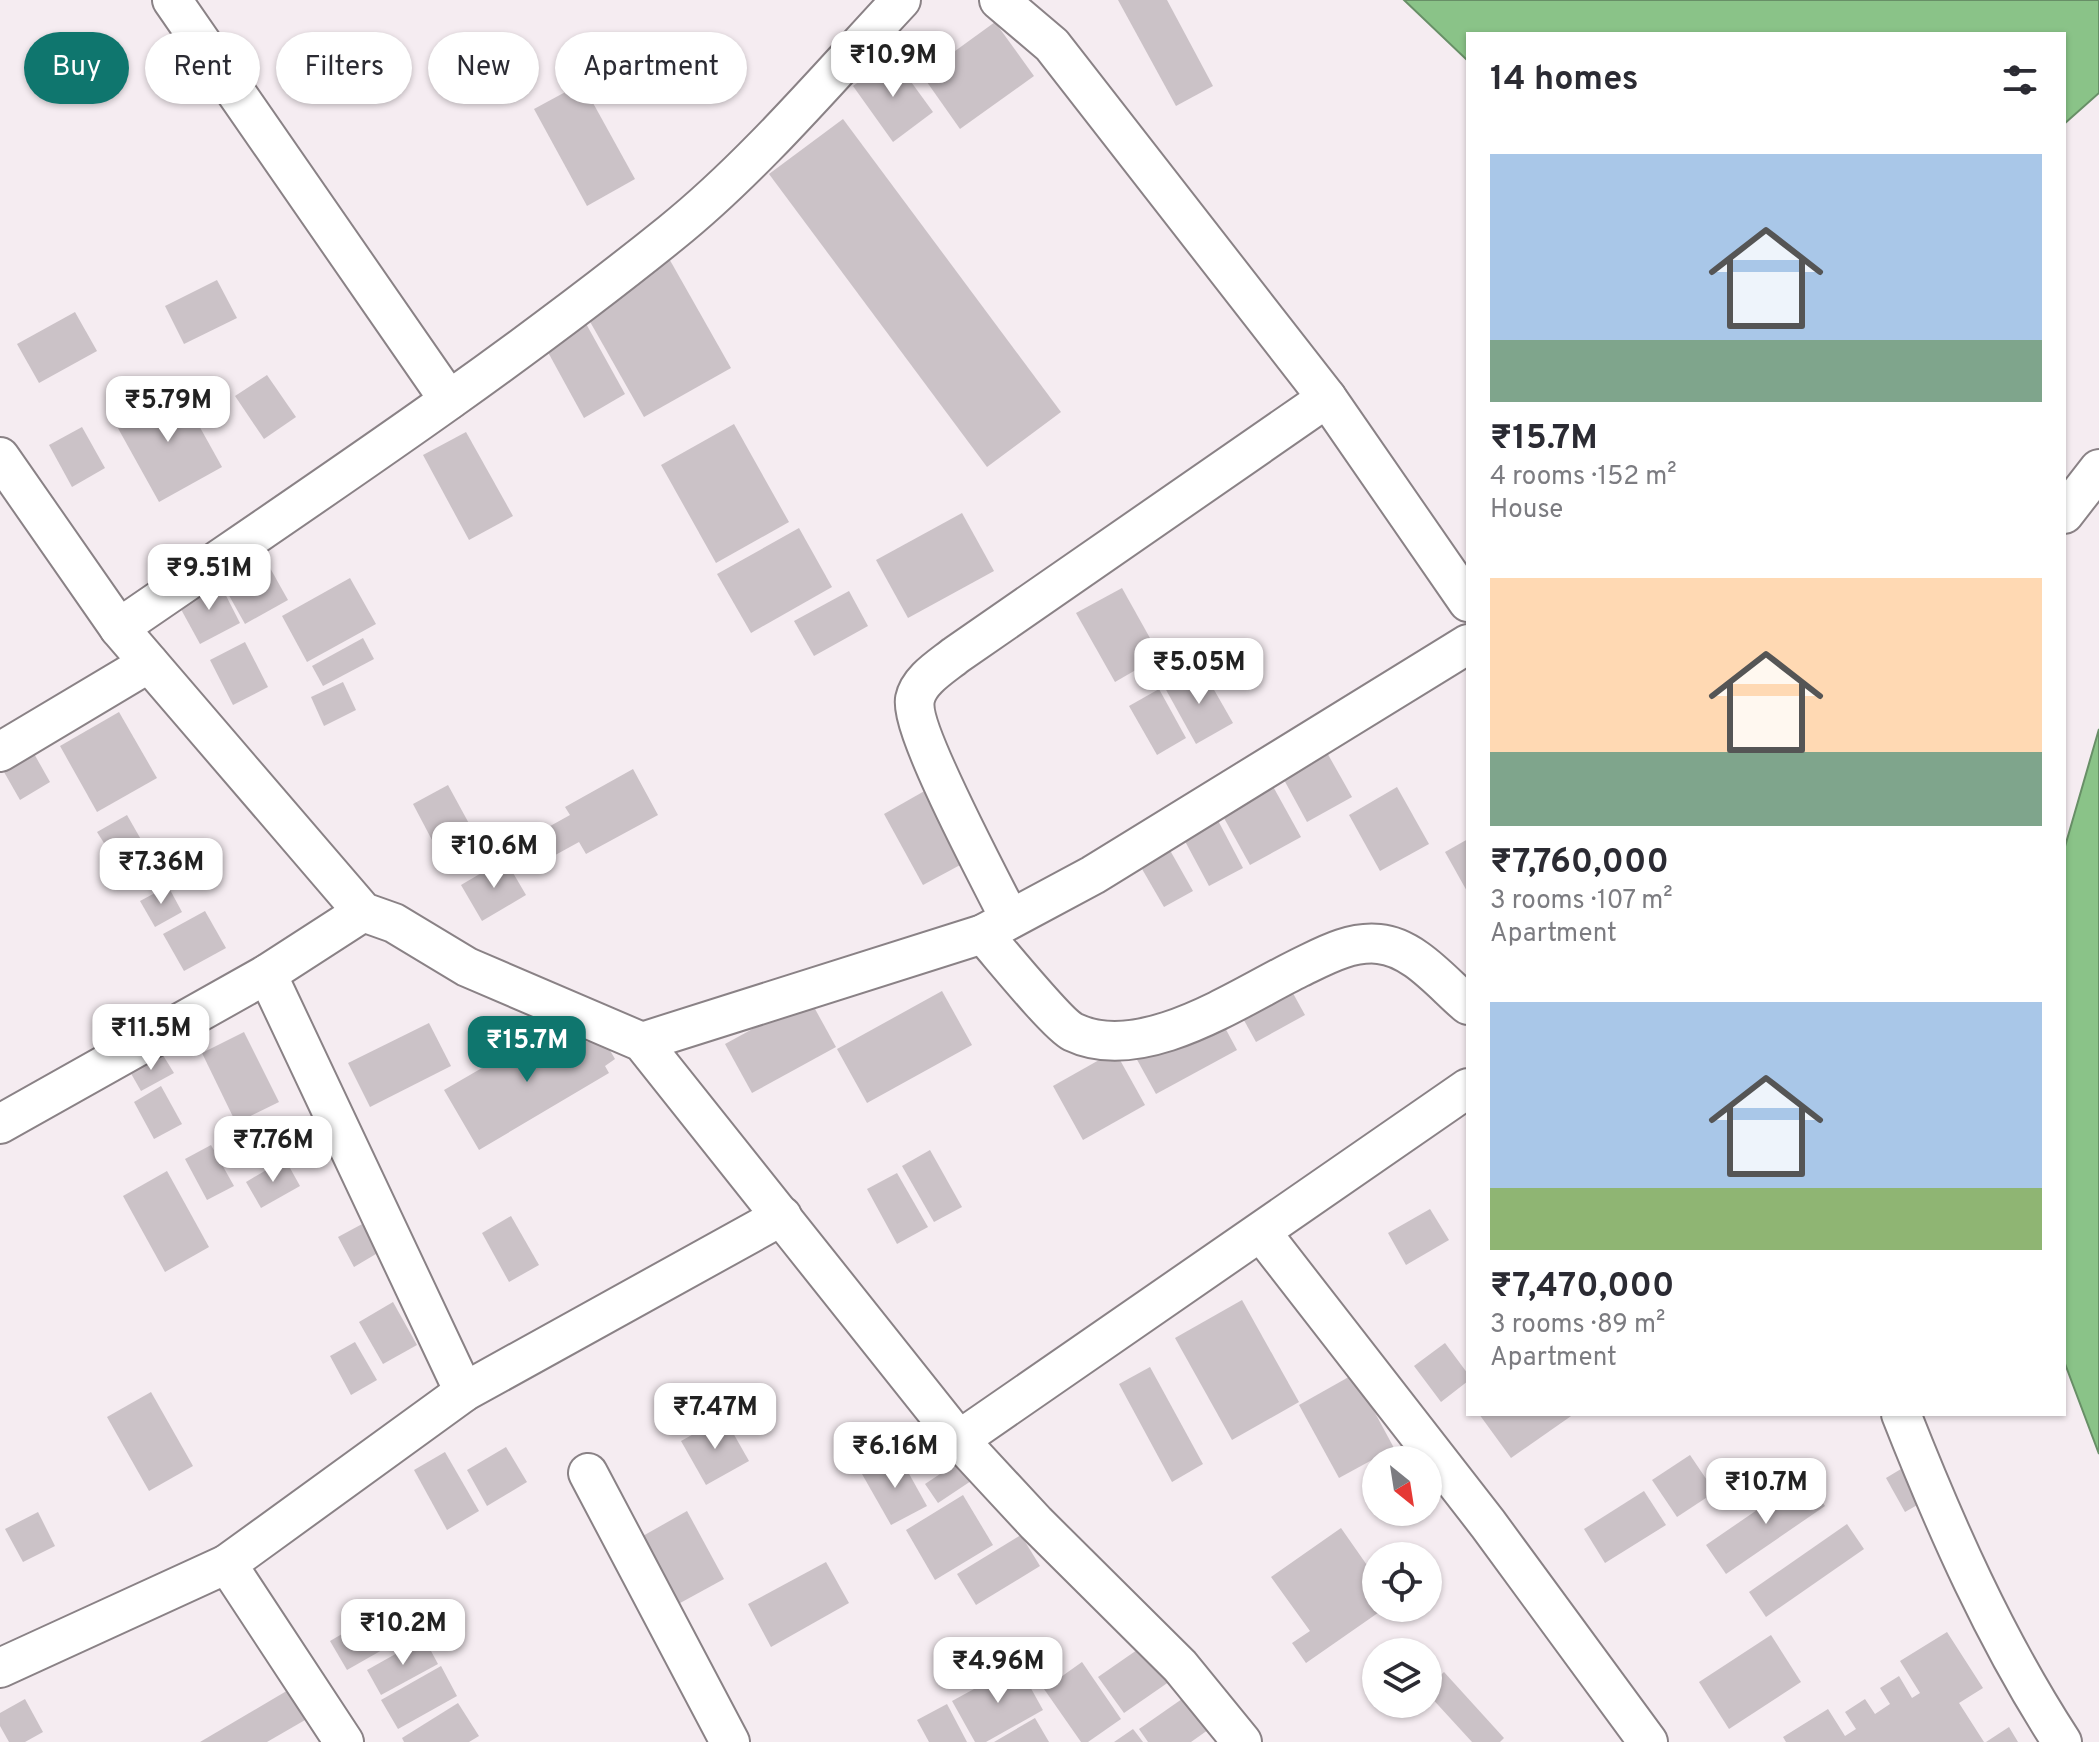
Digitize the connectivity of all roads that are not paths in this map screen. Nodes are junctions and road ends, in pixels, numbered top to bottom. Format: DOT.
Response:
graph roads {
  1 [pos="172,0"];
  2 [pos="901,0"];
  3 [pos="999,0"];
  4 [pos="1327,398"];
  5 [pos="449,400"];
  6 [pos="0,457"];
  7 [pos="2099,469"];
  8 [pos="2066,511"];
  9 [pos="1466,599"];
  10 [pos="119,628"];
  11 [pos="1466,645"];
  12 [pos="149,663"];
  13 [pos="0,752"];
  14 [pos="363,912"];
  15 [pos="996,926"];
  16 [pos="267,974"];
  17 [pos="1466,1003"];
  18 [pos="642,1042"];
  19 [pos="1466,1089"];
  20 [pos="0,1124"];
  21 [pos="782,1216"];
  22 [pos="1261,1232"];
  23 [pos="464,1392"];
  24 [pos="1902,1416"];
  25 [pos="959,1440"];
  26 [pos="588,1473"];
  27 [pos="227,1564"];
  28 [pos="0,1668"];
  29 [pos="344,1742"];
  30 [pos="730,1742"];
  31 [pos="1242,1742"];
  32 [pos="1648,1742"];
  33 [pos="2062,1742"];
  1 -- 5 [label="street"];
  2 -- 5 [label="street"];
  3 -- 4 [label="street"];
  4 -- 9 [label="street"];
  4 -- 15 [label="street"];
  5 -- 10 [label="street"];
  6 -- 10 [label="street"];
  7 -- 8 [label="street"];
  10 -- 12 [label="street"];
  11 -- 15 [label="street"];
  12 -- 13 [label="street"];
  12 -- 14 [label="street"];
  14 -- 16 [label="street"];
  14 -- 18 [label="street"];
  15 -- 17 [label="street"];
  15 -- 18 [label="street"];
  16 -- 20 [label="street"];
  16 -- 23 [label="street"];
  18 -- 21 [label="street"];
  19 -- 22 [label="street"];
  21 -- 23 [label="street"];
  21 -- 25 [label="street"];
  22 -- 25 [label="street"];
  22 -- 32 [label="street"];
  23 -- 27 [label="street"];
  24 -- 33 [label="street"];
  25 -- 31 [label="street"];
  26 -- 30 [label="street"];
  27 -- 28 [label="street"];
  27 -- 29 [label="street"];
}
